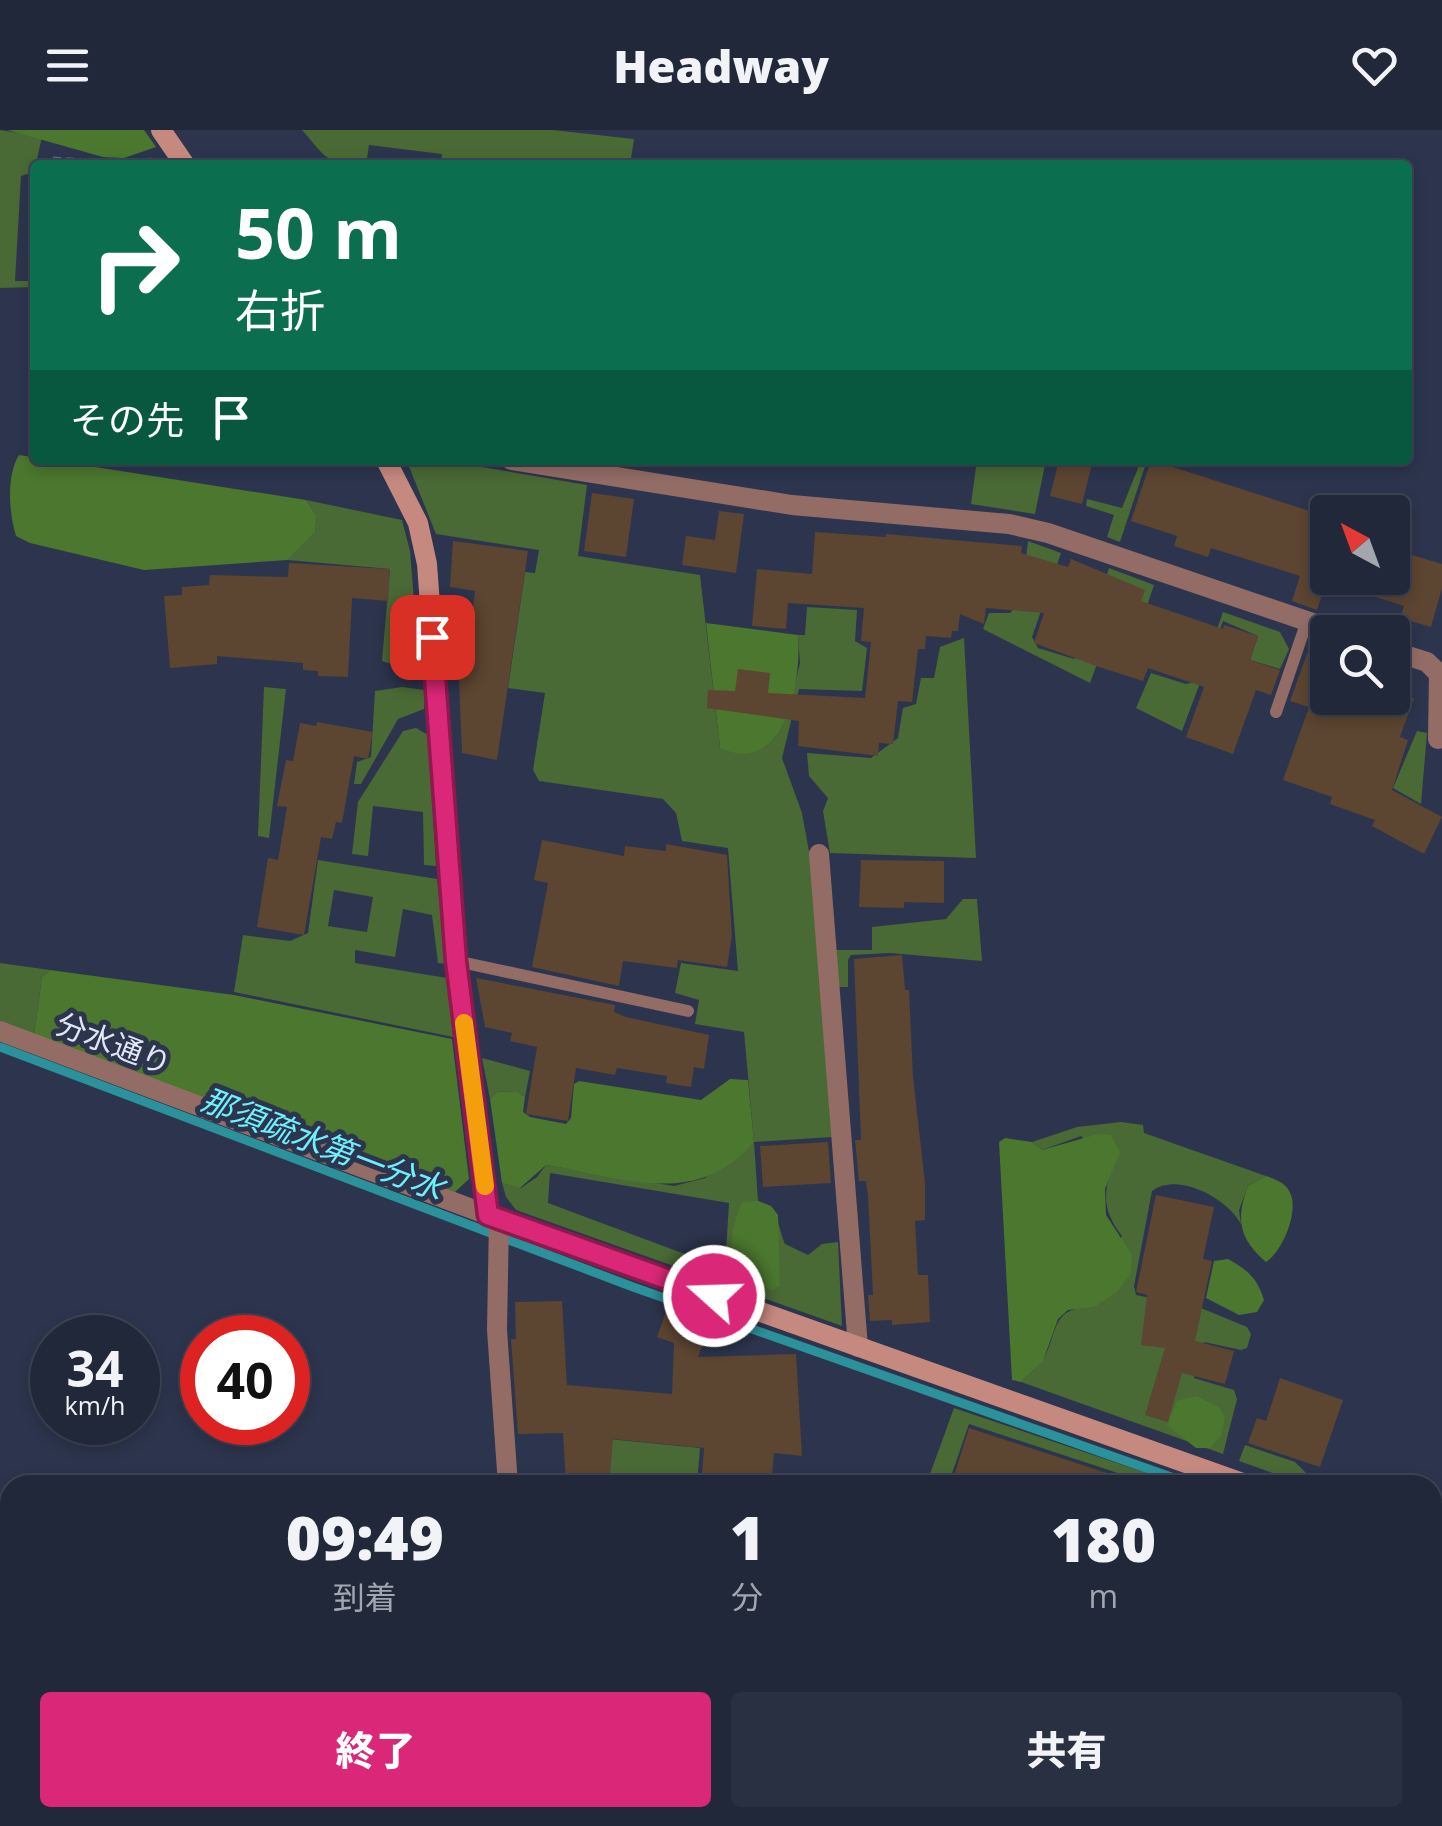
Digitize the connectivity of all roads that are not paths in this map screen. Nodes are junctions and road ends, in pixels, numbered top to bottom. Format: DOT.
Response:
graph roads {
  1 [pos="161,130"];
  2 [pos="181,160"];
  3 [pos="389,465"];
  4 [pos="542,465"];
  5 [pos="1307,622"];
  6 [pos="1310,623"];
  7 [pos="1410,656"];
  8 [pos="1276,712"];
  9 [pos="1438,739"];
  10 [pos="819,854"];
  11 [pos="456,961"];
  12 [pos="688,1011"];
  13 [pos="0,1031"];
  14 [pos="494,1217"];
  15 [pos="858,1347"];
  16 [pos="507,1475"];
  17 [pos="1220,1475"];
  1 -- 2 [label="street"];
  3 -- 11 [label="street"];
  4 -- 5 [label="street"];
  5 -- 6 [label="street"];
  5 -- 8 [label="lane"];
  7 -- 9 [label="street"];
  10 -- 15 [label="street"];
  11 -- 12 [label="lane"];
  11 -- 14 [label="street"];
  13 -- 14 [label="street, 分水通り"];
  14 -- 15 [label="street"];
  14 -- 16 [label="street"];
  15 -- 17 [label="street"];
}
